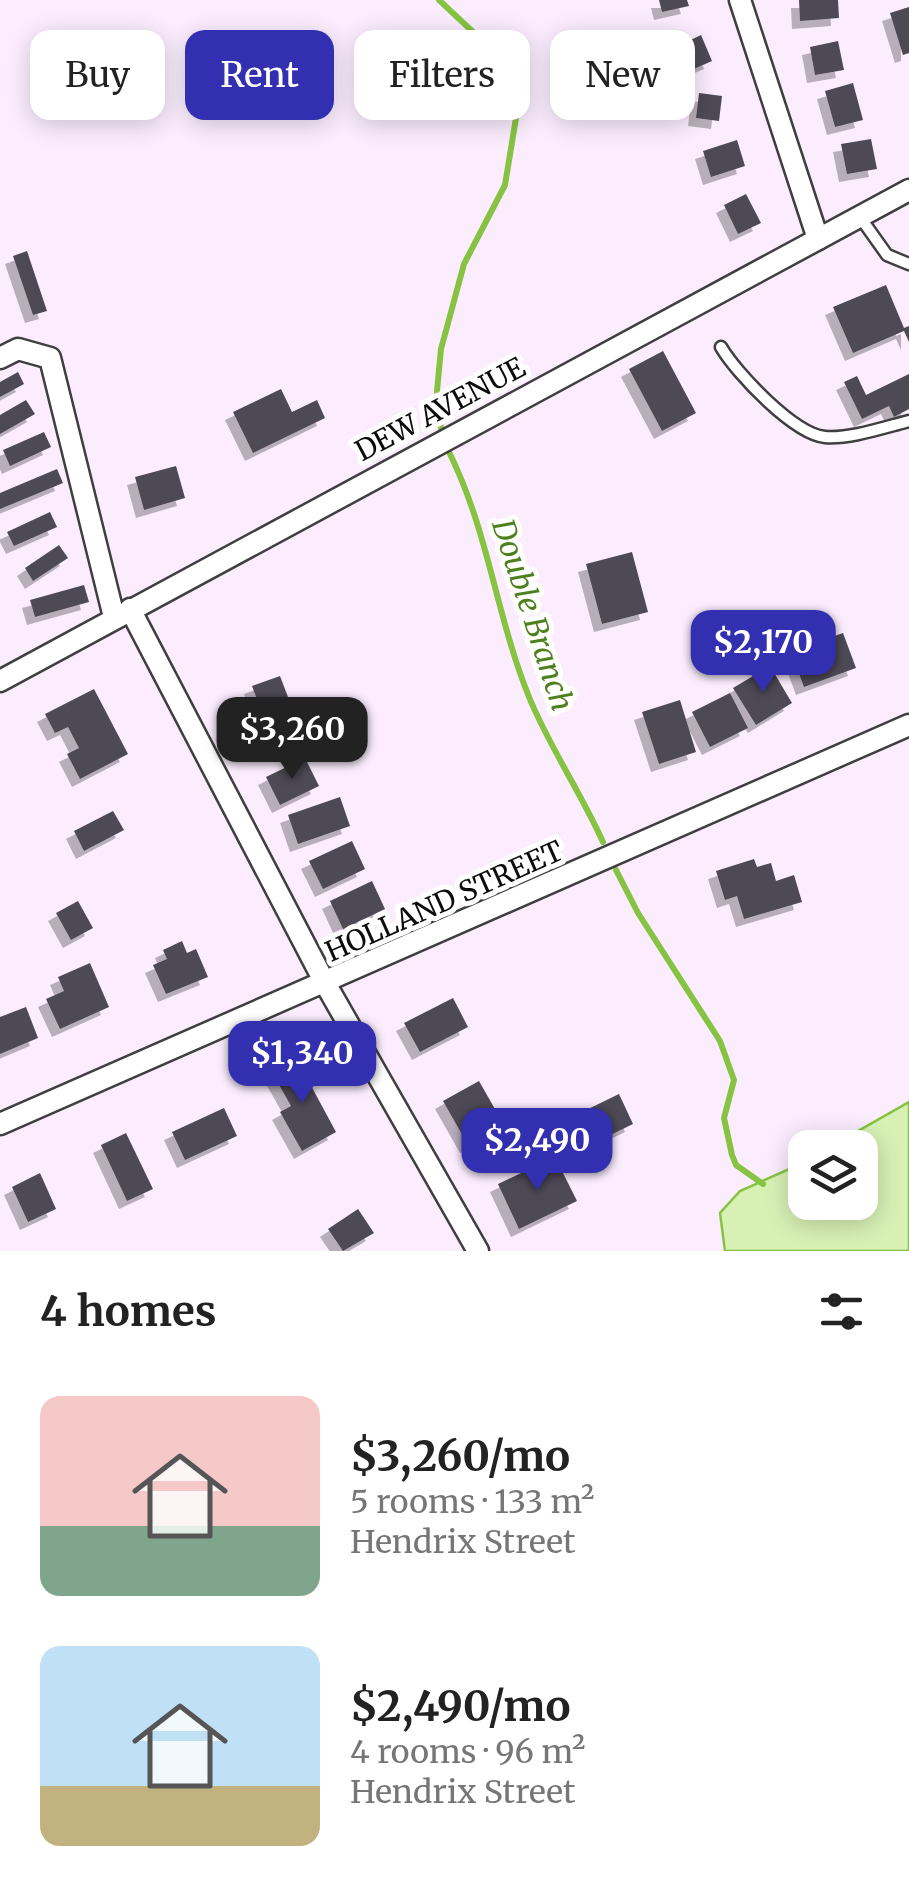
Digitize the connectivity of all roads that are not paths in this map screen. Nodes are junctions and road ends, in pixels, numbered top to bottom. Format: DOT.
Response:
graph roads {
  1 [pos="740,0"];
  2 [pos="909,190"];
  3 [pos="860,216"];
  4 [pos="818,239"];
  5 [pos="909,264"];
  6 [pos="721,347"];
  7 [pos="0,358"];
  8 [pos="909,421"];
  9 [pos="122,613"];
  10 [pos="0,680"];
  11 [pos="909,726"];
  12 [pos="325,983"];
  13 [pos="0,1124"];
  14 [pos="478,1251"];
  1 -- 4 [label="street"];
  2 -- 3 [label="street, DEW AVENUE"];
  3 -- 4 [label="street, DEW AVENUE"];
  3 -- 5 [label="lane"];
  4 -- 9 [label="street, DEW AVENUE"];
  6 -- 8 [label="lane"];
  7 -- 9 [label="street"];
  9 -- 10 [label="street, DEW AVENUE"];
  9 -- 12 [label="street"];
  11 -- 12 [label="street, HOLLAND STREET"];
  12 -- 13 [label="street, HOLLAND STREET"];
  12 -- 14 [label="street"];
}
